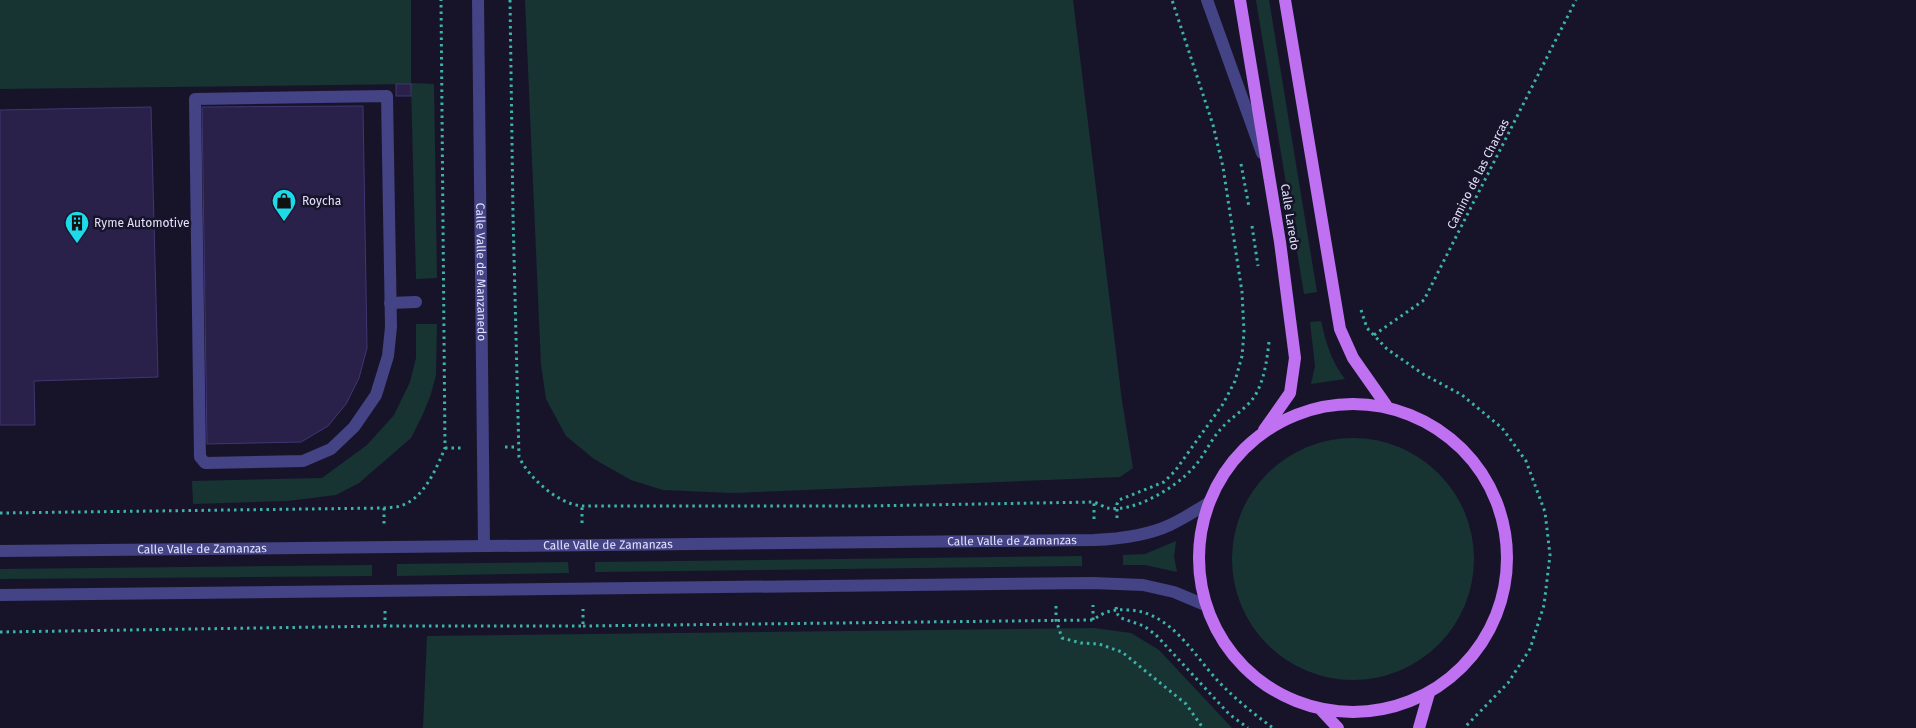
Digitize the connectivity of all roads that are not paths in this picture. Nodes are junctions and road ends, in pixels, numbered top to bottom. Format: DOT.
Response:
graph roads {
  1 [pos="478,0"];
  2 [pos="1207,0"];
  3 [pos="1240,0"];
  4 [pos="1285,0"];
  5 [pos="1268,171"];
  6 [pos="416,302"];
  7 [pos="390,303"];
  8 [pos="1386,405"];
  9 [pos="1263,432"];
  10 [pos="1207,504"];
  11 [pos="484,546"];
  12 [pos="0,551"];
  13 [pos="0,595"];
  14 [pos="1205,605"];
  15 [pos="1429,693"];
  16 [pos="1322,711"];
  17 [pos="1338,728"];
  18 [pos="1419,728"];
  1 -- 11 [label="street, Calle Valle de Manzanedo"];
  2 -- 5 [label="street"];
  3 -- 5 [label="main road, Calle Laredo"];
  4 -- 8 [label="main road"];
  5 -- 9 [label="main road, Calle Laredo"];
  6 -- 7 [label="street"];
  7 -- 7 [label="street"];
  8 -- 9 [label="main road"];
  8 -- 15 [label="main road"];
  9 -- 10 [label="main road"];
  10 -- 11 [label="street, Calle Valle de Zamanzas"];
  10 -- 14 [label="main road"];
  11 -- 12 [label="street, Calle Valle de Zamanzas"];
  13 -- 14 [label="street"];
  14 -- 16 [label="main road"];
  15 -- 16 [label="main road"];
  15 -- 18 [label="main road"];
  16 -- 17 [label="main road"];
}
